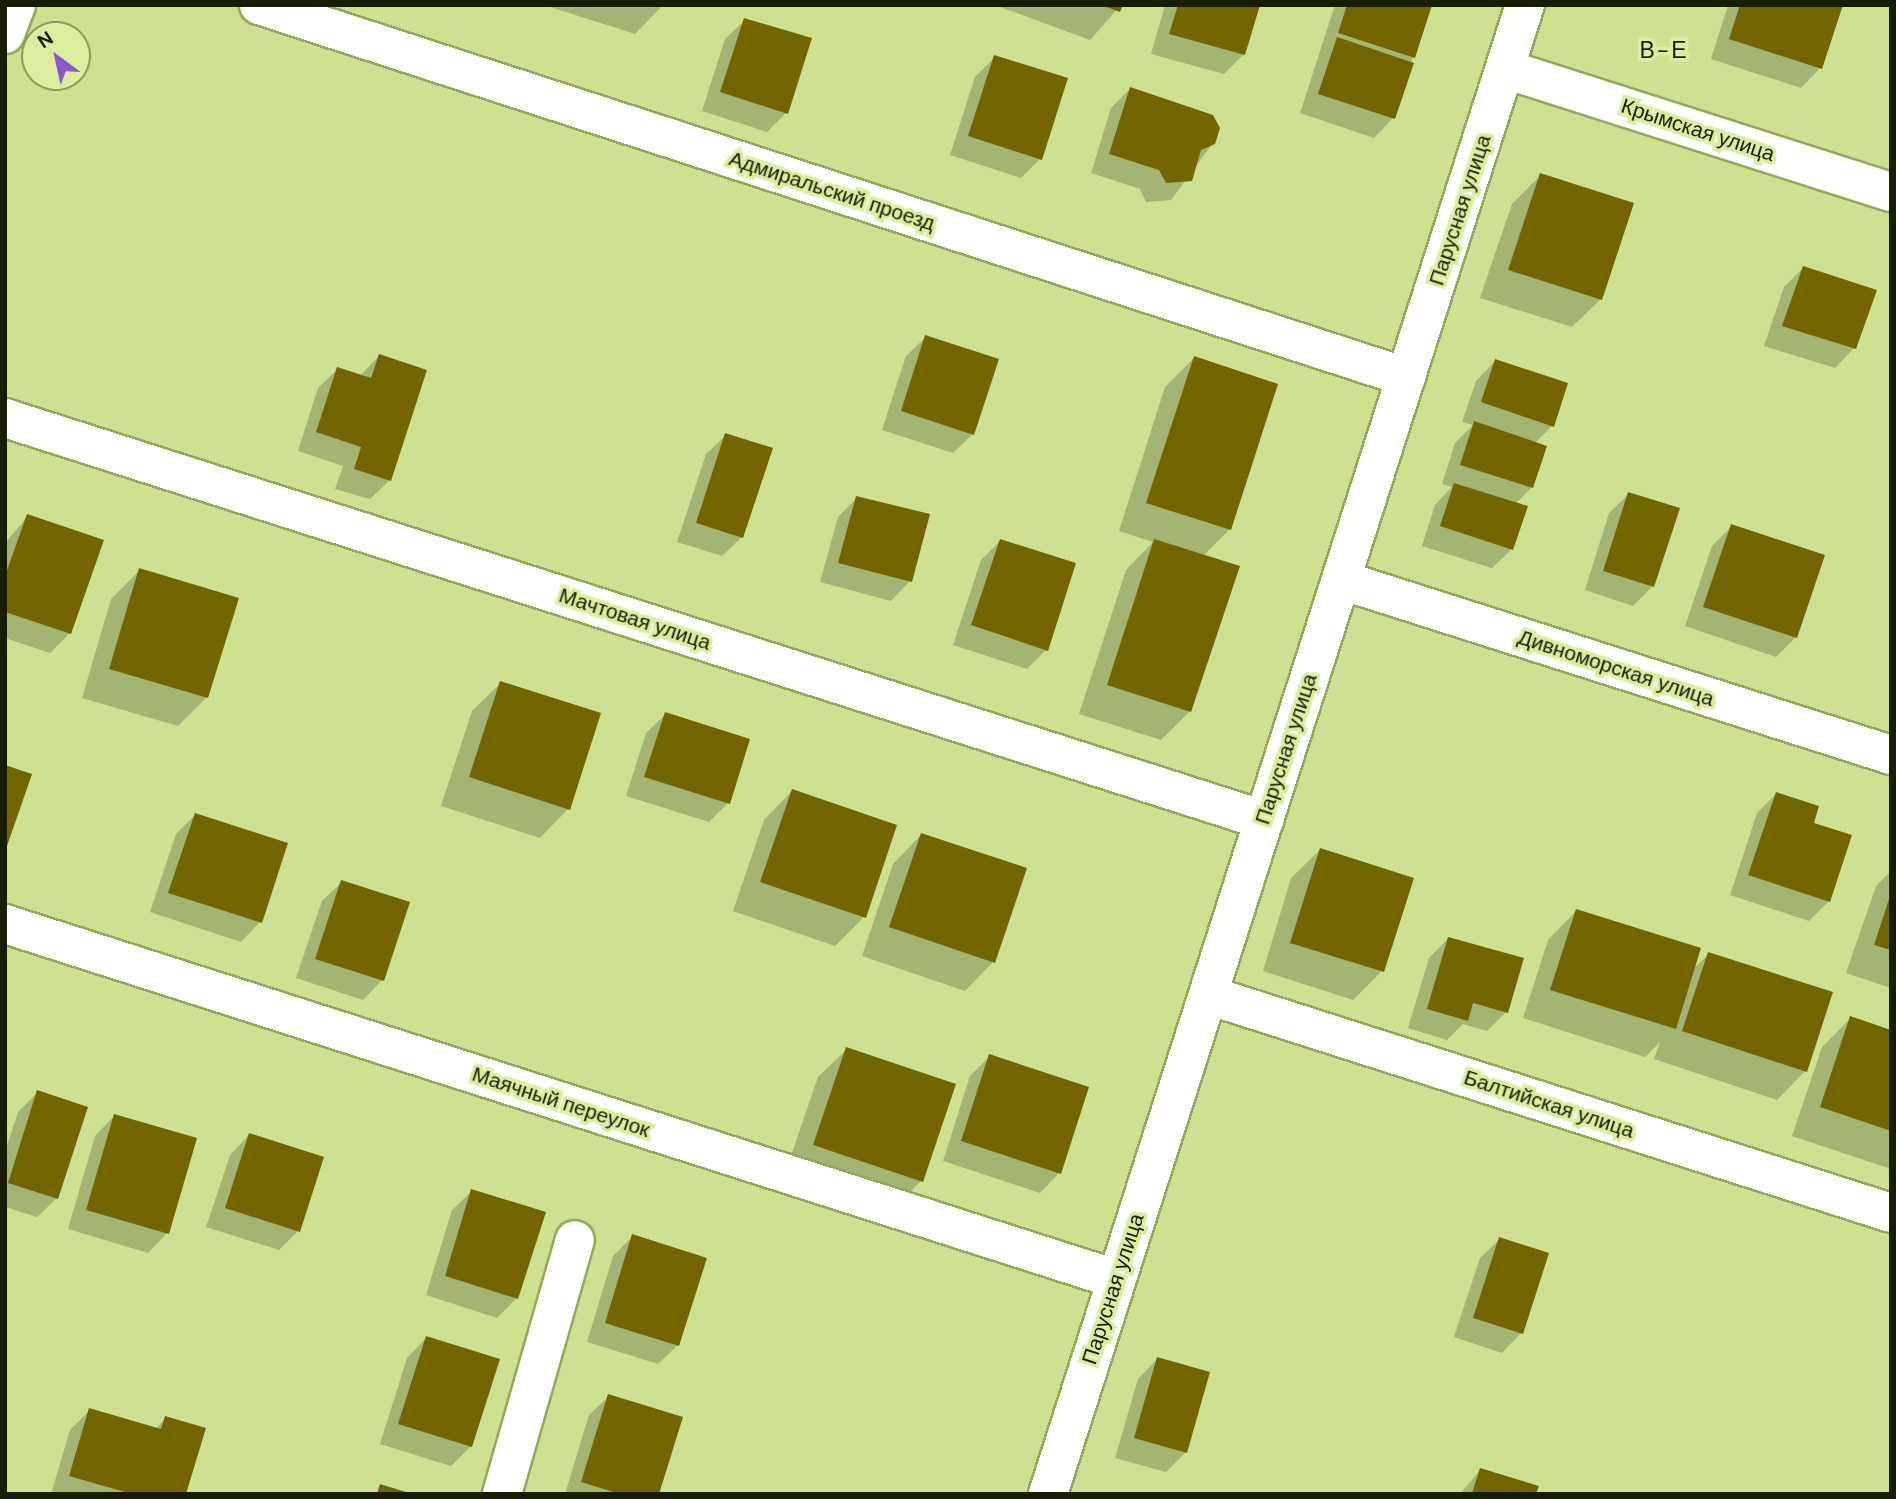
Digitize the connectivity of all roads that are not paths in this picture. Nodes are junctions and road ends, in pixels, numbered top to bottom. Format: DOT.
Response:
graph roads {
  1 [pos="16,5"];
  2 [pos="258,5"];
  3 [pos="1525,5"];
  4 [pos="5,34"];
  5 [pos="1505,69"];
  6 [pos="1891,192"];
  7 [pos="1406,377"];
  8 [pos="5,418"];
  9 [pos="1341,580"];
  10 [pos="1891,755"];
  11 [pos="1264,820"];
  12 [pos="5,924"];
  13 [pos="1208,995"];
  14 [pos="1891,1213"];
  15 [pos="575,1240"];
  16 [pos="1116,1279"];
  17 [pos="502,1494"];
  18 [pos="1048,1494"];
  1 -- 4 [label="street"];
  2 -- 7 [label="street, Адмиральский проезд"];
  3 -- 5 [label="street, Парусная улица"];
  5 -- 6 [label="street, Крымская улица"];
  5 -- 7 [label="street, Парусная улица"];
  7 -- 9 [label="street, Парусная улица"];
  8 -- 11 [label="street, Мачтовая улица"];
  9 -- 10 [label="street, Дивноморская улица"];
  9 -- 11 [label="street, Парусная улица"];
  11 -- 13 [label="street, Парусная улица"];
  12 -- 16 [label="street, Маячный переулок"];
  13 -- 14 [label="street, Балтийская улица"];
  13 -- 16 [label="street, Парусная улица"];
  15 -- 17 [label="street"];
  16 -- 18 [label="street, Парусная улица"];
}
